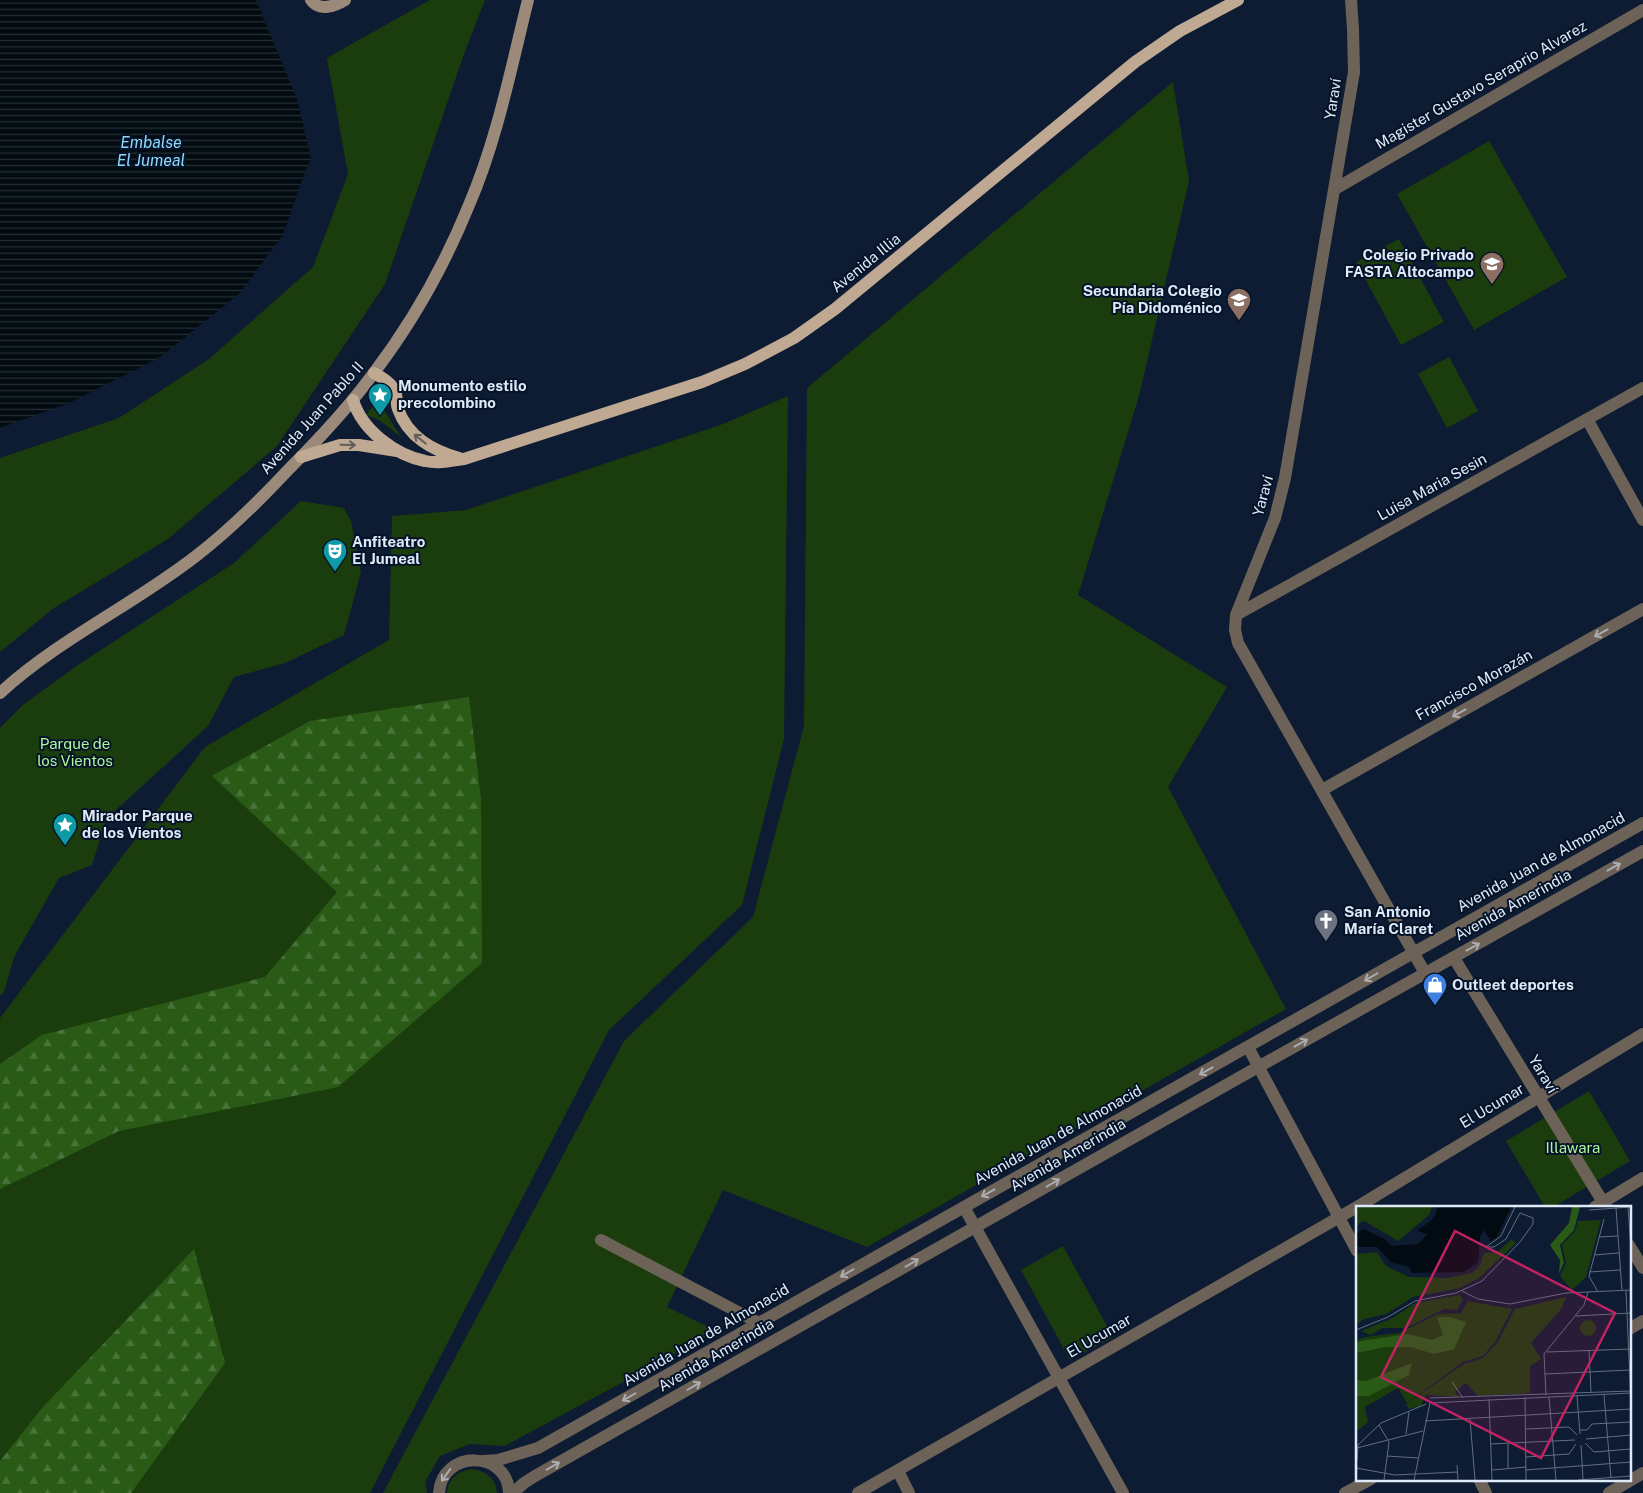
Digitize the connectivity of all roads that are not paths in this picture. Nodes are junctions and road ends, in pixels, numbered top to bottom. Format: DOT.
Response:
graph roads {
  1 [pos="311,0"];
  2 [pos="345,0"];
  3 [pos="528,0"];
  4 [pos="1238,0"];
  5 [pos="1351,0"];
  6 [pos="1643,10"];
  7 [pos="1335,189"];
  8 [pos="374,373"];
  9 [pos="1643,388"];
  10 [pos="353,400"];
  11 [pos="1586,419"];
  12 [pos="399,451"];
  13 [pos="301,457"];
  14 [pos="464,459"];
  15 [pos="1643,520"];
  16 [pos="1643,609"];
  17 [pos="1236,615"];
  18 [pos="0,693"];
  19 [pos="1322,790"];
  20 [pos="1643,823"];
  21 [pos="1643,850"];
  22 [pos="1414,952"];
  23 [pos="1454,958"];
  24 [pos="1425,973"];
  25 [pos="1643,1034"];
  26 [pos="1248,1046"];
  27 [pos="1258,1067"];
  28 [pos="1539,1097"];
  29 [pos="1643,1178"];
  30 [pos="1601,1205"];
  31 [pos="1359,1206"];
  32 [pos="964,1207"];
  33 [pos="1356,1208"];
  34 [pos="1339,1218"];
  35 [pos="976,1227"];
  36 [pos="601,1240"];
  37 [pos="1630,1247"];
  38 [pos="1356,1249"];
  39 [pos="1643,1268"];
  40 [pos="1643,1321"];
  41 [pos="759,1323"];
  42 [pos="1630,1328"];
  43 [pos="1058,1378"];
  44 [pos="484,1461"];
  45 [pos="898,1471"];
  46 [pos="1643,1473"];
  47 [pos="1368,1480"];
  48 [pos="1480,1480"];
  49 [pos="439,1493"];
  50 [pos="509,1493"];
  51 [pos="513,1493"];
  52 [pos="858,1493"];
  53 [pos="910,1493"];
  54 [pos="1122,1493"];
  55 [pos="1346,1493"];
  56 [pos="1486,1493"];
  57 [pos="1609,1493"];
  1 -- 2 [label="main road"];
  3 -- 8 [label="main road, Avenida Juan Pablo II"];
  4 -- 14 [label="main road, Avenida Illia"];
  5 -- 7 [label="street, Yaraví"];
  6 -- 7 [label="street, Magister Gustavo Seraprio Alvarez"];
  7 -- 17 [label="street, Yaraví"];
  8 -- 10 [label="main road, Avenida Juan Pablo II"];
  14 -- 8 [label="main road, one-way"];
  9 -- 11 [label="street, Luisa Maria Sesin"];
  10 -- 12 [label="main road, Avenida Illia"];
  10 -- 13 [label="main road, Avenida Juan Pablo II"];
  11 -- 15 [label="street"];
  11 -- 17 [label="street, Luisa Maria Sesin"];
  13 -- 12 [label="main road, Avenida Illia, one-way"];
  12 -- 14 [label="main road, Avenida Illia"];
  13 -- 18 [label="main road, Avenida Juan Pablo II"];
  16 -- 19 [label="street, Francisco Morazán, one-way"];
  17 -- 19 [label="street, Yaraví"];
  19 -- 22 [label="street, Yaraví"];
  20 -- 22 [label="street, Avenida Juan de Almonacid"];
  23 -- 21 [label="street, Avenida Amerindia, one-way"];
  22 -- 24 [label="street, Yaraví"];
  22 -- 26 [label="street, Avenida Juan de Almonacid, one-way"];
  23 -- 24 [label="street, Avenida Amerindia"];
  23 -- 28 [label="street, Yaraví"];
  27 -- 24 [label="street, Avenida Amerindia, one-way"];
  25 -- 28 [label="street, El Ucumar"];
  26 -- 27 [label="street"];
  26 -- 32 [label="street, Avenida Juan de Almonacid, one-way"];
  27 -- 34 [label="street"];
  35 -- 27 [label="street, Avenida Amerindia, one-way"];
  28 -- 30 [label="street, Yaraví"];
  28 -- 31 [label="street, El Ucumar"];
  29 -- 30 [label="street"];
  32 -- 35 [label="street"];
  32 -- 41 [label="street, Avenida Juan de Almonacid, one-way"];
  33 -- 34 [label="street, El Ucumar"];
  34 -- 38 [label="street"];
  34 -- 43 [label="street, El Ucumar"];
  35 -- 43 [label="street"];
  51 -- 35 [label="street, Avenida Amerindia, one-way"];
  36 -- 41 [label="street"];
  37 -- 39 [label="street"];
  40 -- 42 [label="street"];
  41 -- 44 [label="street, Avenida Juan de Almonacid, one-way"];
  43 -- 45 [label="street, El Ucumar"];
  43 -- 54 [label="street"];
  44 -- 49 [label="street, Avenida Juan de Almonacid, one-way"];
  44 -- 50 [label="street"];
  45 -- 52 [label="street, El Ucumar"];
  45 -- 53 [label="street"];
  46 -- 57 [label="street"];
  47 -- 55 [label="street"];
  48 -- 56 [label="street"];
}
